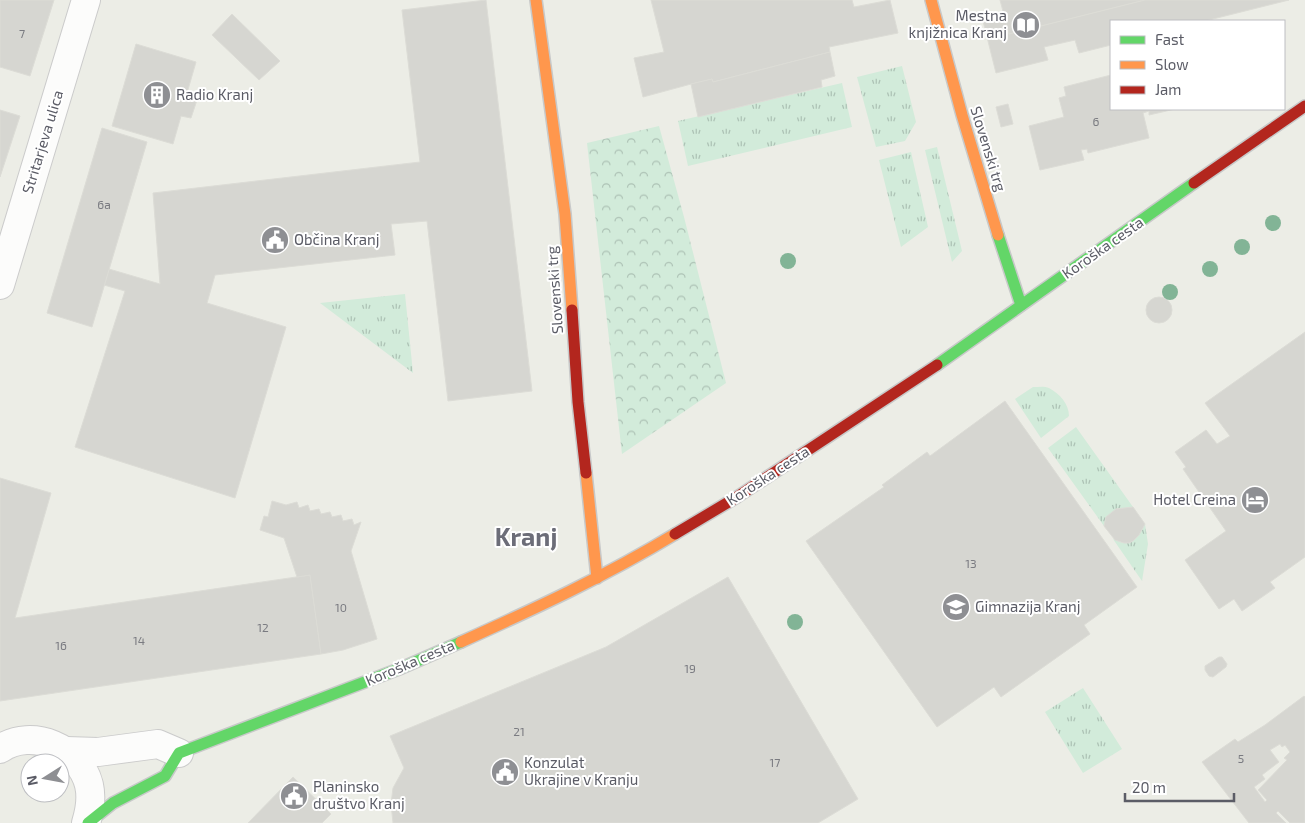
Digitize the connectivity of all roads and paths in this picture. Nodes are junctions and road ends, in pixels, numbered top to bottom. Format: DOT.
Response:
graph roads {
  1 [pos="86,0"];
  2 [pos="536,0"];
  3 [pos="931,0"];
  4 [pos="1305,106"];
  5 [pos="0,285"];
  6 [pos="1021,305"];
  7 [pos="597,578"];
  8 [pos="0,748"];
  9 [pos="66,751"];
  10 [pos="179,753"];
  11 [pos="87,823"];
  1 -- 5 [label="street, Stritarjeva ulica"];
  2 -- 7 [label="street, Slovenski trg"];
  3 -- 6 [label="street, Slovenski trg"];
  4 -- 6 [label="street, Koroška cesta"];
  6 -- 7 [label="street, Koroška cesta"];
  7 -- 10 [label="street, Koroška cesta"];
  8 -- 9 [label="street"];
  9 -- 10 [label="street"];
  9 -- 11 [label="street"];
  10 -- 11 [label="street"];
}
